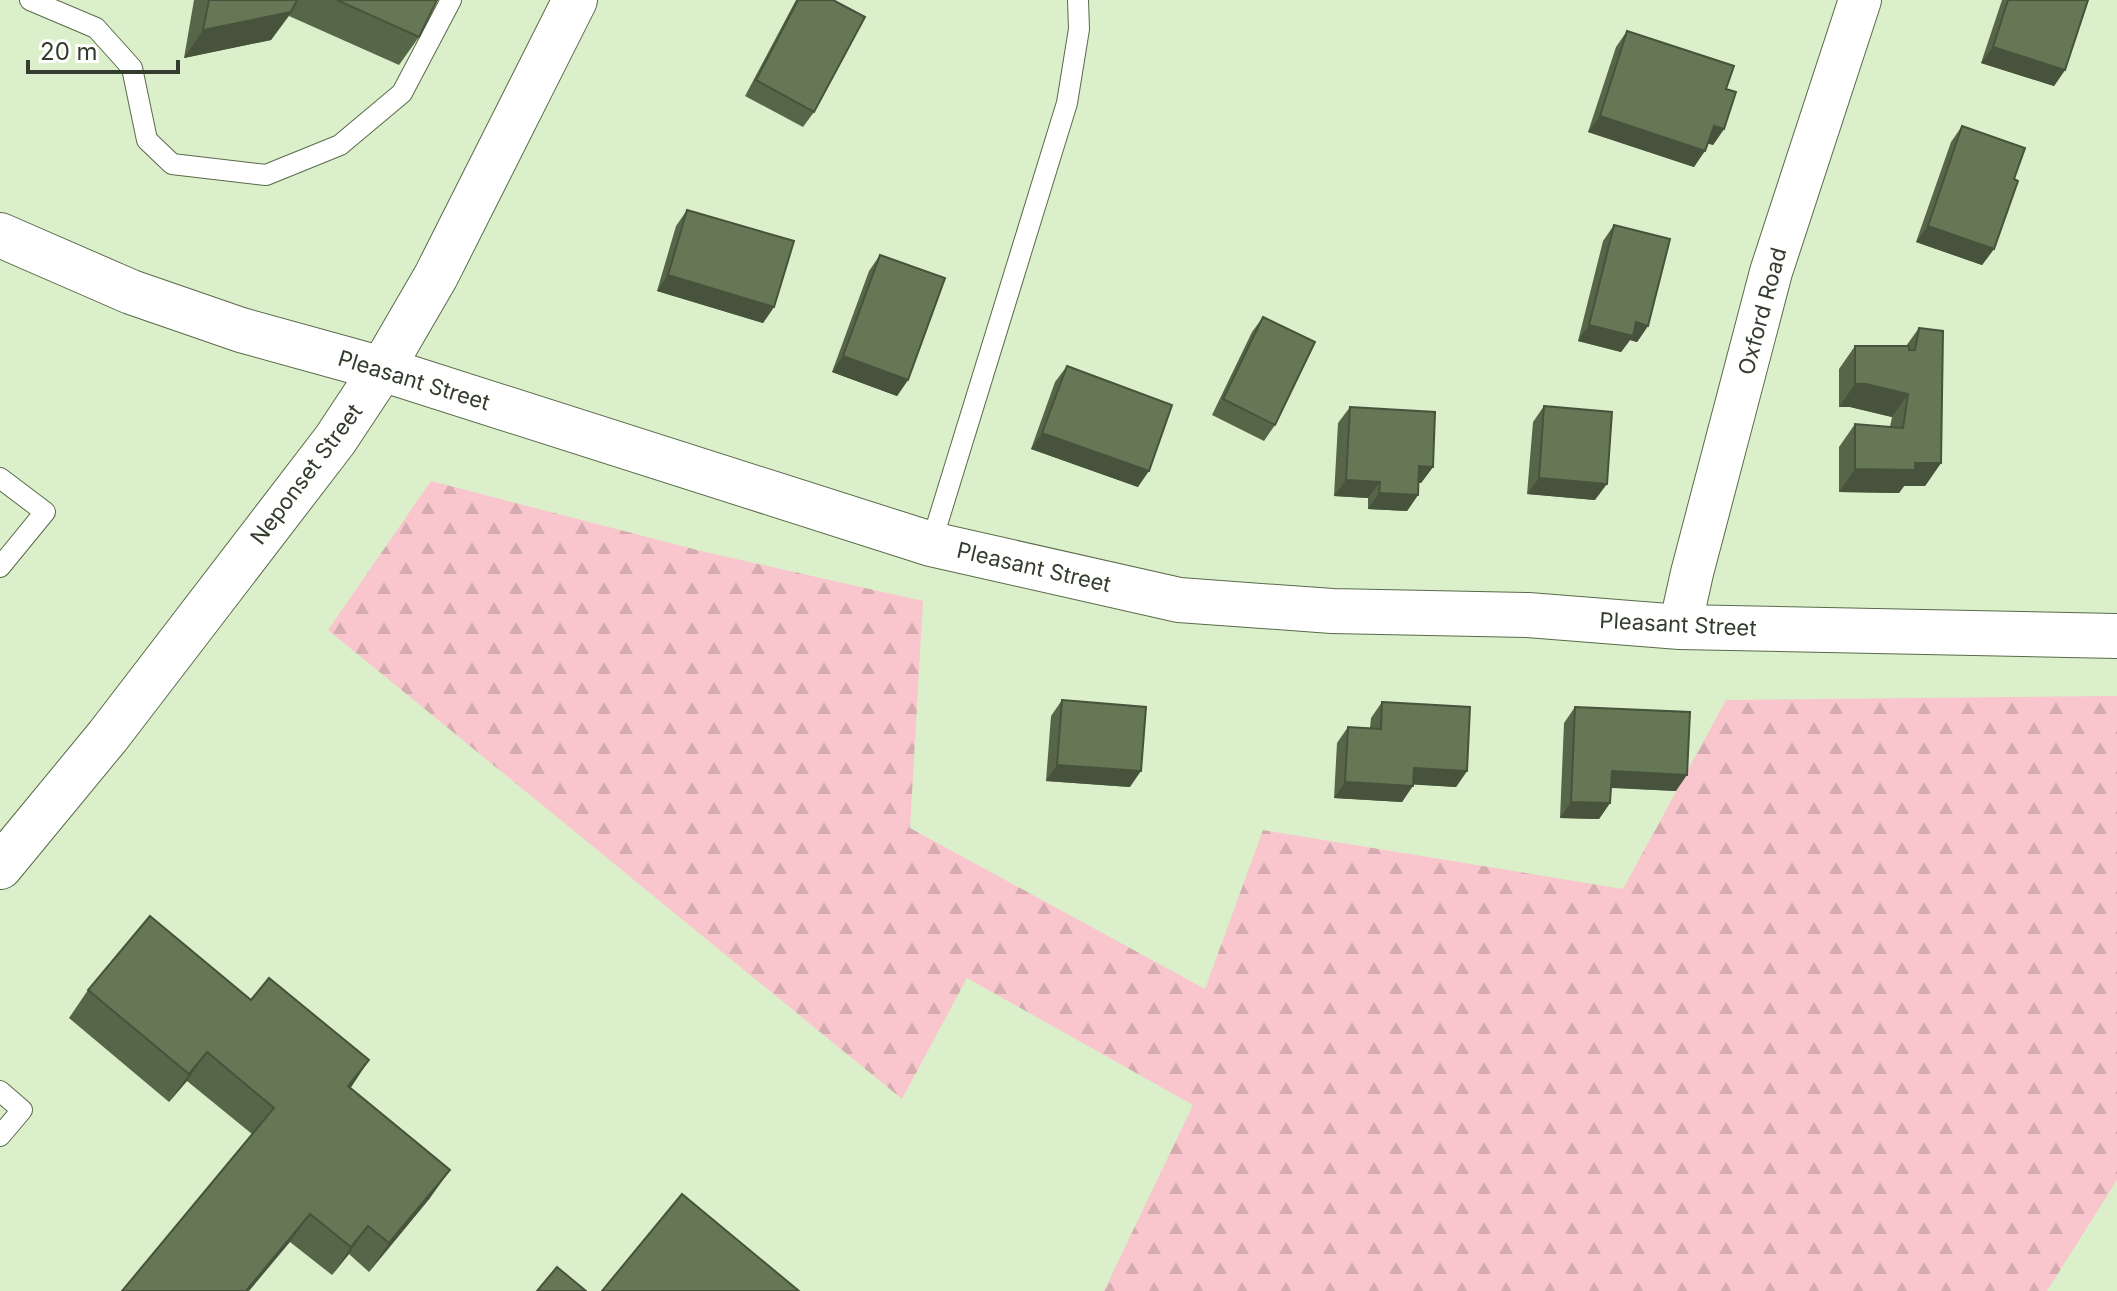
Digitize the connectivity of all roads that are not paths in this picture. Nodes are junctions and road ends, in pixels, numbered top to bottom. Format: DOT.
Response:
graph roads {
  1 [pos="30,0"];
  2 [pos="451,0"];
  3 [pos="575,0"];
  4 [pos="1078,0"];
  5 [pos="1860,0"];
  6 [pos="0,235"];
  7 [pos="382,369"];
  8 [pos="0,478"];
  9 [pos="931,544"];
  10 [pos="0,567"];
  11 [pos="1680,627"];
  12 [pos="2117,636"];
  13 [pos="0,867"];
  14 [pos="0,1091"];
  15 [pos="0,1136"];
  1 -- 2 [label="lane"];
  3 -- 7 [label="street, Neponset Street"];
  4 -- 9 [label="lane"];
  5 -- 11 [label="street, Oxford Road"];
  6 -- 7 [label="street, Pleasant Street"];
  7 -- 9 [label="street, Pleasant Street"];
  7 -- 13 [label="street, Neponset Street"];
  8 -- 10 [label="lane"];
  9 -- 11 [label="street, Pleasant Street"];
  11 -- 12 [label="street, Pleasant Street"];
  14 -- 15 [label="lane"];
}
